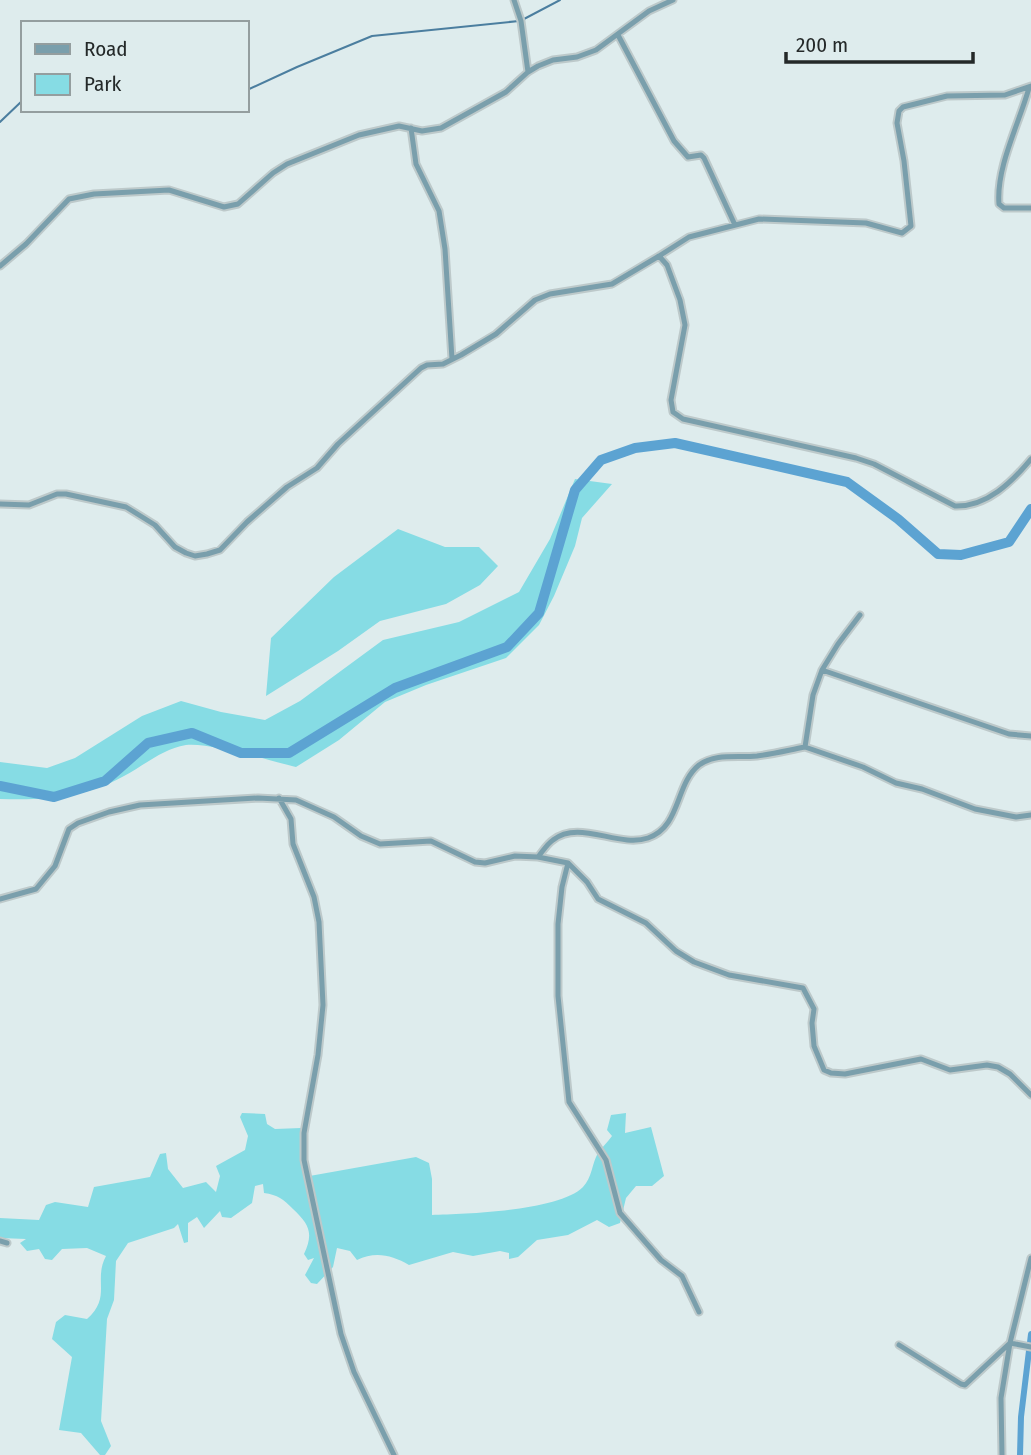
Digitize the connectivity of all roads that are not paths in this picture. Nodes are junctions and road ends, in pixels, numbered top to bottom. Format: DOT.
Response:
graph roads {
  1 [pos="514,0"];
  2 [pos="673,0"];
  3 [pos="618,35"];
  4 [pos="528,72"];
  5 [pos="1030,87"];
  6 [pos="411,128"];
  7 [pos="1031,208"];
  8 [pos="735,225"];
  9 [pos="659,256"];
  10 [pos="0,266"];
  11 [pos="452,359"];
  12 [pos="1031,458"];
  13 [pos="0,504"];
  14 [pos="860,615"];
  15 [pos="822,670"];
  16 [pos="1031,736"];
  17 [pos="804,747"];
  18 [pos="279,798"];
  19 [pos="1031,816"];
  20 [pos="538,857"];
  21 [pos="568,863"];
  22 [pos="0,900"];
  23 [pos="1031,1095"];
  24 [pos="1031,1258"];
  25 [pos="698,1311"];
  26 [pos="1013,1343"];
  27 [pos="899,1345"];
  28 [pos="1031,1348"];
  29 [pos="394,1455"];
  30 [pos="1002,1455"];
  1 -- 4 [label="street"];
  2 -- 3 [label="street"];
  3 -- 4 [label="street"];
  3 -- 8 [label="street"];
  4 -- 6 [label="street"];
  5 -- 7 [label="street"];
  5 -- 8 [label="street"];
  6 -- 10 [label="street"];
  6 -- 11 [label="street"];
  8 -- 9 [label="street"];
  9 -- 11 [label="street"];
  9 -- 12 [label="street"];
  11 -- 13 [label="street"];
  14 -- 15 [label="street"];
  15 -- 16 [label="street"];
  15 -- 17 [label="street"];
  17 -- 19 [label="street"];
  17 -- 20 [label="street"];
  18 -- 20 [label="street"];
  18 -- 22 [label="street"];
  18 -- 29 [label="street"];
  20 -- 21 [label="street"];
  21 -- 23 [label="street"];
  21 -- 25 [label="street"];
  24 -- 26 [label="street"];
  26 -- 27 [label="street"];
  26 -- 28 [label="street"];
  26 -- 30 [label="street"];
}
